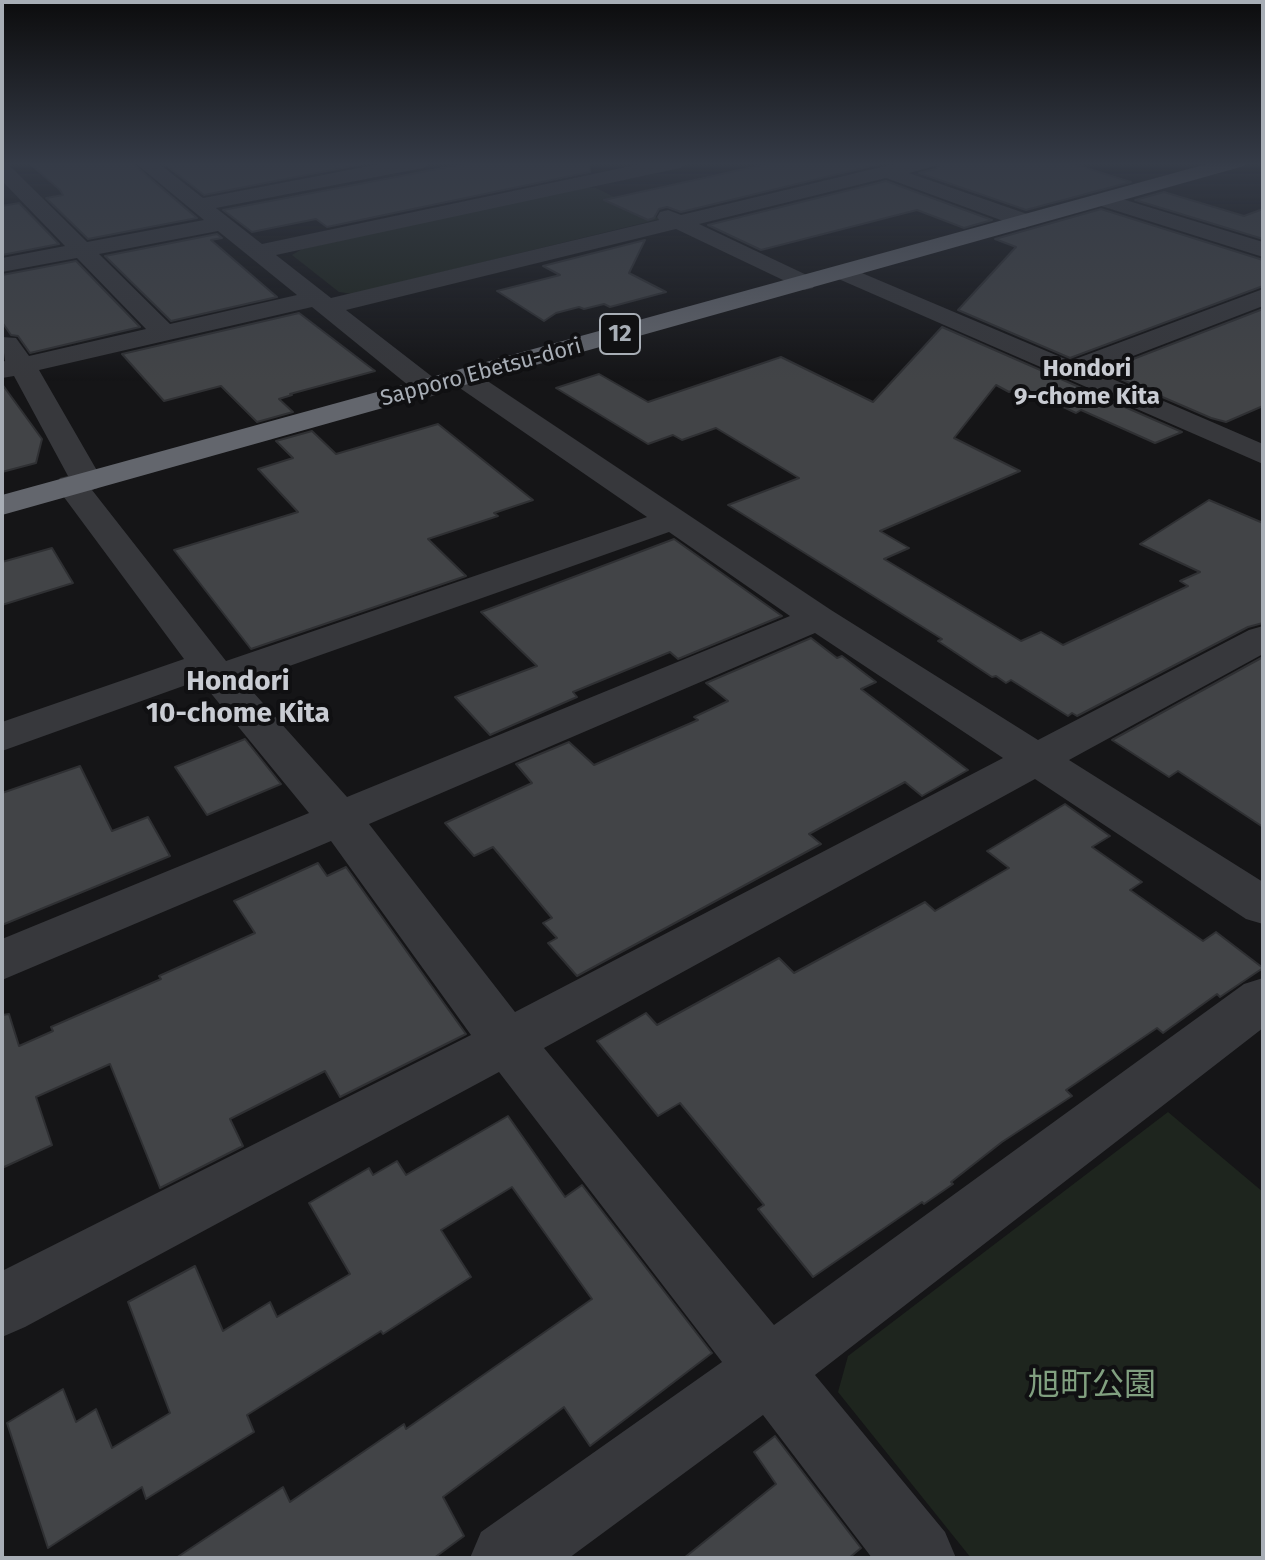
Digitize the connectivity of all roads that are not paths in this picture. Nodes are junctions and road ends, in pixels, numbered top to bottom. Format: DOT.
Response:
graph roads {
  1 [pos="67,235"];
  2 [pos="163,235"];
  3 [pos="235,235"];
  4 [pos="338,235"];
  5 [pos="622,235"];
  6 [pos="705,235"];
  7 [pos="976,235"];
  8 [pos="1215,235"];
  9 [pos="82,250"];
  10 [pos="1263,250"];
  11 [pos="257,252"];
  12 [pos="2,265"];
  13 [pos="843,272"];
  14 [pos="804,283"];
  15 [pos="1263,297"];
  16 [pos="320,303"];
  17 [pos="164,333"];
  18 [pos="2,339"];
  19 [pos="12,367"];
  20 [pos="1068,371"];
  21 [pos="446,383"];
  22 [pos="1263,426"];
  23 [pos="1229,441"];
  24 [pos="1263,455"];
  25 [pos="79,483"];
  26 [pos="2,505"];
  27 [pos="674,519"];
  28 [pos="818,618"];
  29 [pos="1263,638"];
  30 [pos="213,670"];
  31 [pos="2,737"];
  32 [pos="1034,759"];
  33 [pos="339,818"];
  34 [pos="1263,906"];
  35 [pos="2,960"];
  36 [pos="1263,999"];
  37 [pos="507,1042"];
  38 [pos="2,1305"];
  39 [pos="769,1369"];
  40 [pos="507,1558"];
  41 [pos="919,1558"];
  1 -- 9 [label="street"];
  2 -- 9 [label="street"];
  3 -- 11 [label="street"];
  4 -- 11 [label="street"];
  5 -- 16 [label="street"];
  6 -- 14 [label="street"];
  7 -- 13 [label="highway, Sapporo Ebetsu-dori / 12"];
  8 -- 10 [label="street"];
  9 -- 12 [label="street"];
  9 -- 17 [label="street"];
  11 -- 16 [label="street"];
  13 -- 14 [label="highway, Sapporo Ebetsu-dori / 12"];
  13 -- 20 [label="street"];
  14 -- 21 [label="highway, Sapporo Ebetsu-dori / 12"];
  15 -- 20 [label="street"];
  16 -- 17 [label="street"];
  16 -- 21 [label="street"];
  17 -- 19 [label="street"];
  18 -- 19 [label="street"];
  19 -- 25 [label="street"];
  20 -- 23 [label="street"];
  21 -- 25 [label="highway, Sapporo Ebetsu-dori / 12"];
  21 -- 27 [label="street"];
  22 -- 23 [label="street"];
  23 -- 24 [label="street"];
  25 -- 26 [label="highway, Sapporo Ebetsu-dori / 12"];
  25 -- 30 [label="street"];
  27 -- 28 [label="street"];
  27 -- 30 [label="street"];
  28 -- 32 [label="street"];
  28 -- 33 [label="street"];
  29 -- 32 [label="street"];
  30 -- 31 [label="street"];
  30 -- 33 [label="street"];
  32 -- 34 [label="street"];
  32 -- 37 [label="street"];
  33 -- 35 [label="street"];
  33 -- 37 [label="street"];
  36 -- 39 [label="street"];
  37 -- 38 [label="street"];
  37 -- 39 [label="street"];
  39 -- 40 [label="street"];
  39 -- 41 [label="street"];
}
